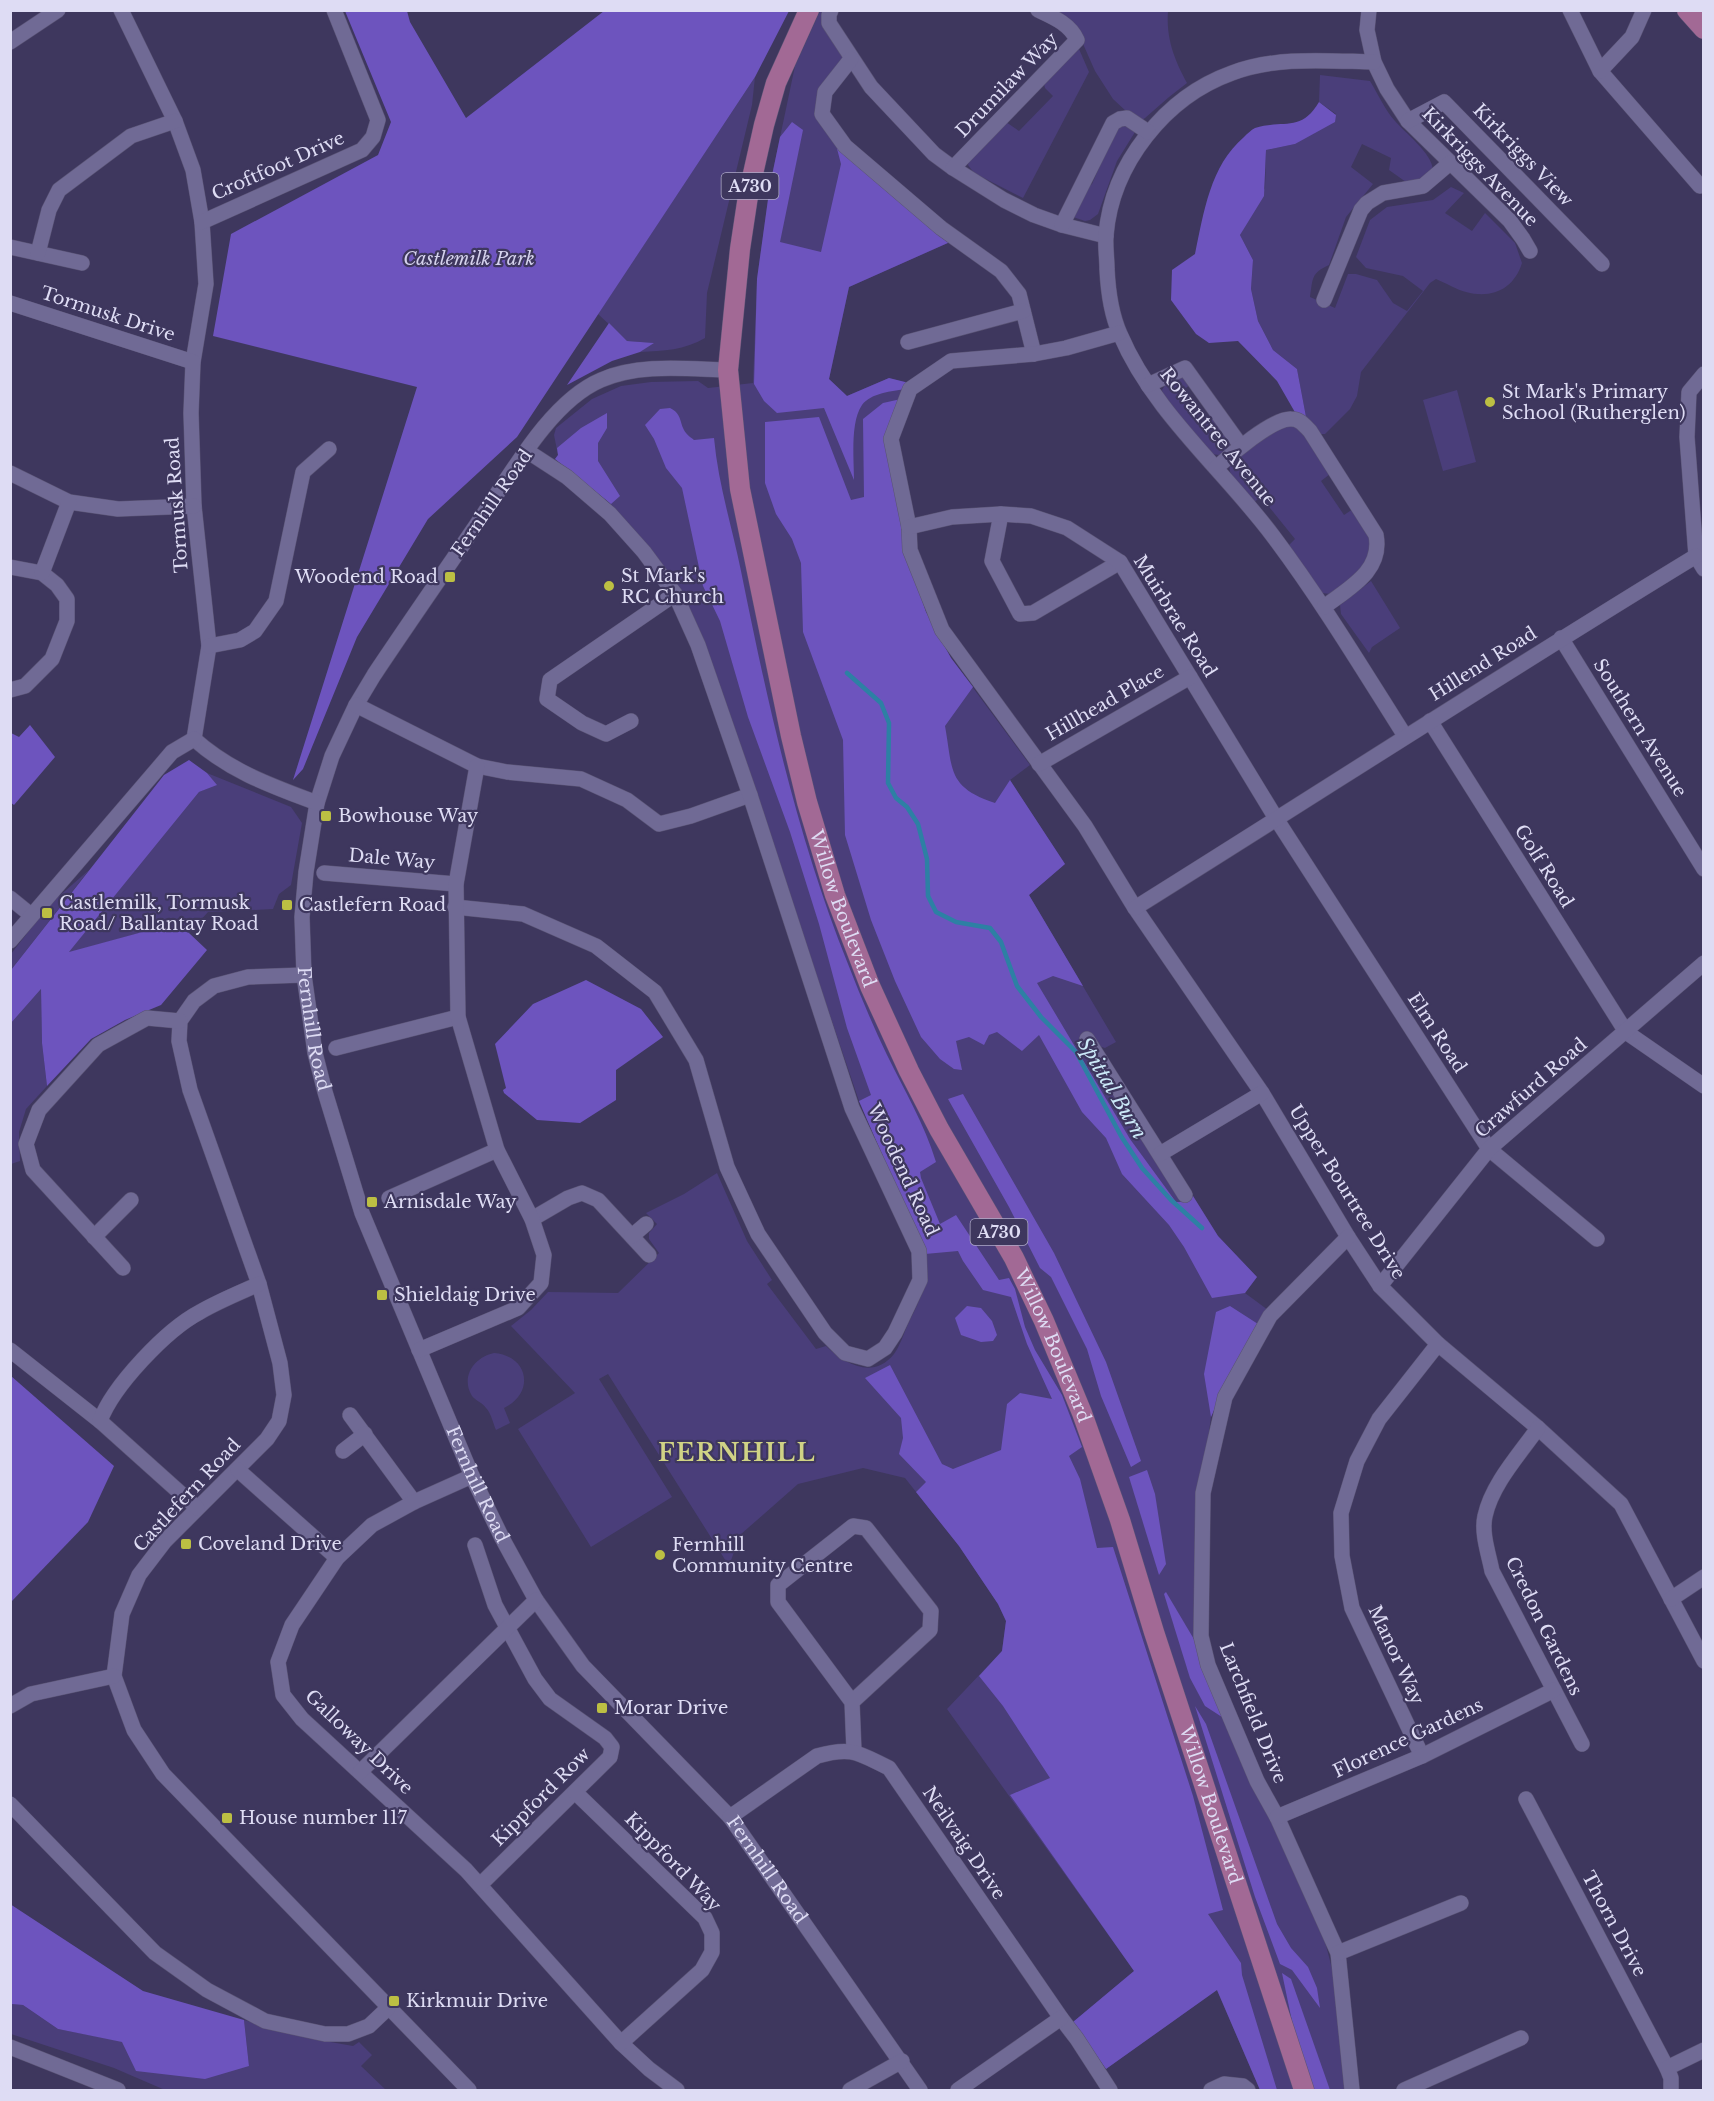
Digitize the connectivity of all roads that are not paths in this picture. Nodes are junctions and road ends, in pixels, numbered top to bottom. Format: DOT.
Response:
graph roads {
  1 [pos="58,10"];
  2 [pos="121,10"];
  3 [pos="334,10"];
  4 [pos="809,10"];
  5 [pos="831,10"];
  6 [pos="1038,10"];
  7 [pos="1369,10"];
  8 [pos="1570,10"];
  9 [pos="1644,10"];
  10 [pos="10,42"];
  11 [pos="851,59"];
  12 [pos="1374,62"];
  13 [pos="1600,70"];
  14 [pos="175,121"];
  15 [pos="1408,121"];
  16 [pos="1148,132"];
  17 [pos="1450,163"];
  18 [pos="953,168"];
  19 [pos="1700,186"];
  20 [pos="202,222"];
  21 [pos="1062,225"];
  22 [pos="1106,236"];
  23 [pos="10,247"];
  24 [pos="1530,251"];
  25 [pos="38,253"];
  26 [pos="82,263"];
  27 [pos="1602,264"];
  28 [pos="1324,300"];
  29 [pos="10,303"];
  30 [pos="1023,311"];
  31 [pos="1119,333"];
  32 [pos="908,342"];
  33 [pos="1034,354"];
  34 [pos="193,362"];
  35 [pos="728,370"];
  36 [pos="1704,374"];
  37 [pos="1148,385"];
  38 [pos="1241,446"];
  39 [pos="329,449"];
  40 [pos="527,451"];
  41 [pos="1216,468"];
  42 [pos="10,472"];
  43 [pos="69,502"];
  44 [pos="194,506"];
  45 [pos="1000,513"];
  46 [pos="909,527"];
  47 [pos="1120,562"];
  48 [pos="1700,562"];
  49 [pos="10,567"];
  50 [pos="42,573"];
  51 [pos="675,594"];
  52 [pos="1324,607"];
  53 [pos="1561,638"];
  54 [pos="209,646"];
  55 [pos="1190,677"];
  56 [pos="10,690"];
  57 [pos="356,705"];
  58 [pos="631,721"];
  59 [pos="1430,721"];
  60 [pos="1405,736"];
  61 [pos="194,739"];
  62 [pos="1039,764"];
  63 [pos="477,766"];
  64 [pos="750,795"];
  65 [pos="317,803"];
  66 [pos="1276,820"];
  67 [pos="1704,868"];
  68 [pos="324,873"];
  69 [pos="456,884"];
  70 [pos="10,898"];
  71 [pos="455,907"];
  72 [pos="1135,908"];
  73 [pos="31,915"];
  74 [pos="10,941"];
  75 [pos="1704,963"];
  76 [pos="304,975"];
  77 [pos="458,1017"];
  78 [pos="180,1021"];
  79 [pos="1626,1032"];
  80 [pos="1087,1039"];
  81 [pos="336,1048"];
  82 [pos="1704,1086"];
  83 [pos="1262,1093"];
  84 [pos="1489,1149"];
  85 [pos="497,1150"];
  86 [pos="1160,1154"];
  87 [pos="1185,1195"];
  88 [pos="389,1198"];
  89 [pos="131,1200"];
  90 [pos="532,1219"];
  91 [pos="646,1224"];
  92 [pos="632,1236"];
  93 [pos="94,1237"];
  94 [pos="1348,1237"];
  95 [pos="1597,1239"];
  96 [pos="649,1255"];
  97 [pos="123,1268"];
  98 [pos="259,1284"];
  99 [pos="1380,1287"];
  100 [pos="1438,1344"];
  101 [pos="10,1350"];
  102 [pos="419,1350"];
  103 [pos="350,1414"];
  104 [pos="100,1421"];
  105 [pos="1538,1428"];
  106 [pos="365,1434"];
  107 [pos="343,1451"];
  108 [pos="238,1470"];
  109 [pos="471,1476"];
  110 [pos="414,1502"];
  111 [pos="197,1508"];
  112 [pos="476,1545"];
  113 [pos="337,1558"];
  114 [pos="1704,1577"];
  115 [pos="1671,1599"];
  116 [pos="536,1600"];
  117 [pos="507,1629"];
  118 [pos="1704,1661"];
  119 [pos="114,1676"];
  120 [pos="1554,1690"];
  121 [pos="852,1702"];
  122 [pos="10,1706"];
  123 [pos="1582,1744"];
  124 [pos="854,1751"];
  125 [pos="1422,1756"];
  126 [pos="360,1772"];
  127 [pos="575,1792"];
  128 [pos="1526,1799"];
  129 [pos="10,1804"];
  130 [pos="730,1817"];
  131 [pos="1277,1817"];
  132 [pos="480,1885"];
  133 [pos="1461,1902"];
  134 [pos="1338,1953"];
  135 [pos="388,2008"];
  136 [pos="1061,2018"];
  137 [pos="1521,2038"];
  138 [pos="621,2043"];
  139 [pos="10,2048"];
  140 [pos="1704,2050"];
  141 [pos="902,2061"];
  142 [pos="1667,2068"];
  143 [pos="110,2089"];
  144 [pos="469,2091"];
  145 [pos="677,2091"];
  146 [pos="850,2091"];
  147 [pos="920,2091"];
  148 [pos="958,2091"];
  149 [pos="1110,2091"];
  150 [pos="1211,2091"];
  151 [pos="1248,2091"];
  152 [pos="1304,2091"];
  153 [pos="1352,2091"];
  154 [pos="1404,2091"];
  155 [pos="1671,2091"];
  1 -- 10 [label="street"];
  2 -- 14 [label="street, Tormusk Road"];
  3 -- 20 [label="street, Croftfoot Drive"];
  4 -- 35 [label="main road, A730"];
  5 -- 11 [label="street"];
  6 -- 18 [label="street, Drumilaw Way"];
  7 -- 12 [label="street, Kirkriggs Avenue"];
  8 -- 13 [label="street"];
  9 -- 13 [label="street"];
  11 -- 18 [label="street"];
  11 -- 30 [label="street"];
  12 -- 15 [label="street, Kirkriggs Avenue"];
  12 -- 16 [label="street, Rowantree Avenue"];
  13 -- 19 [label="street"];
  14 -- 20 [label="street, Tormusk Road"];
  14 -- 25 [label="street"];
  15 -- 17 [label="street, Kirkriggs Avenue"];
  15 -- 27 [label="street, Kirkriggs View"];
  16 -- 21 [label="street"];
  16 -- 22 [label="street, Rowantree Avenue"];
  17 -- 24 [label="street, Kirkriggs Avenue"];
  17 -- 28 [label="street"];
  18 -- 21 [label="street"];
  20 -- 34 [label="street, Tormusk Road"];
  21 -- 22 [label="street"];
  22 -- 31 [label="street, Rowantree Avenue"];
  23 -- 25 [label="street"];
  25 -- 26 [label="street"];
  29 -- 34 [label="street, Tormusk Drive"];
  30 -- 32 [label="street"];
  30 -- 33 [label="street"];
  31 -- 33 [label="street, Upper Bourtree Drive"];
  31 -- 37 [label="street, Rowantree Avenue"];
  33 -- 46 [label="street, Upper Bourtree Drive"];
  34 -- 44 [label="street, Tormusk Road"];
  35 -- 40 [label="street, Fernhill Road"];
  35 -- 152 [label="main road, Willow Boulevard / A730"];
  36 -- 48 [label="street, Hillend Road"];
  37 -- 38 [label="street"];
  37 -- 41 [label="street, Rowantree Avenue"];
  38 -- 41 [label="street"];
  38 -- 52 [label="street"];
  39 -- 54 [label="street"];
  40 -- 51 [label="street, Woodend Road"];
  40 -- 57 [label="street, Fernhill Road"];
  41 -- 52 [label="street, Rowantree Avenue"];
  42 -- 43 [label="street"];
  43 -- 44 [label="street"];
  43 -- 50 [label="street"];
  44 -- 54 [label="street, Tormusk Road"];
  45 -- 46 [label="street, Muirbrae Road"];
  45 -- 47 [label="street, Muirbrae Road"];
  45 -- 47 [label="street"];
  46 -- 62 [label="street, Upper Bourtree Drive"];
  47 -- 55 [label="street, Muirbrae Road"];
  48 -- 53 [label="street, Hillend Road"];
  49 -- 50 [label="street"];
  50 -- 56 [label="street"];
  51 -- 58 [label="street"];
  51 -- 64 [label="street, Woodend Road"];
  52 -- 60 [label="street, Rowantree Avenue"];
  53 -- 59 [label="street, Hillend Road"];
  53 -- 67 [label="street, Southern Avenue"];
  54 -- 61 [label="street, Tormusk Road"];
  55 -- 62 [label="street, Hillhead Place"];
  55 -- 66 [label="street, Muirbrae Road"];
  57 -- 63 [label="street"];
  57 -- 65 [label="street, Fernhill Road"];
  59 -- 60 [label="street, Hillend Road"];
  59 -- 79 [label="street, Golf Road"];
  60 -- 66 [label="street, Hillend Road"];
  61 -- 65 [label="street"];
  61 -- 73 [label="street"];
  62 -- 72 [label="street, Upper Bourtree Drive"];
  63 -- 64 [label="street"];
  63 -- 69 [label="street"];
  64 -- 71 [label="street, Woodend Road"];
  65 -- 76 [label="street, Fernhill Road"];
  66 -- 72 [label="street, Hillend Road"];
  66 -- 84 [label="street, Elm Road"];
  68 -- 69 [label="street, Dale Way"];
  69 -- 71 [label="street"];
  70 -- 73 [label="street"];
  71 -- 77 [label="street"];
  72 -- 83 [label="street, Upper Bourtree Drive"];
  73 -- 74 [label="street"];
  75 -- 79 [label="street, Crawfurd Road"];
  76 -- 78 [label="street"];
  76 -- 102 [label="street, Fernhill Road"];
  77 -- 81 [label="street"];
  77 -- 85 [label="street"];
  78 -- 93 [label="street"];
  78 -- 98 [label="street, Castlefern Road"];
  79 -- 82 [label="street"];
  79 -- 84 [label="street, Crawfurd Road"];
  80 -- 86 [label="street"];
  83 -- 86 [label="street"];
  83 -- 94 [label="street, Upper Bourtree Drive"];
  84 -- 95 [label="street, Elm Road"];
  84 -- 99 [label="street, Crawfurd Road"];
  85 -- 88 [label="street"];
  85 -- 90 [label="street"];
  86 -- 87 [label="street"];
  89 -- 93 [label="street"];
  90 -- 92 [label="street"];
  90 -- 102 [label="street"];
  91 -- 92 [label="street"];
  92 -- 96 [label="street"];
  93 -- 97 [label="street"];
  94 -- 99 [label="street, Upper Bourtree Drive"];
  94 -- 131 [label="street, Larchfield Drive"];
  98 -- 104 [label="street"];
  98 -- 108 [label="street, Castlefern Road"];
  99 -- 100 [label="street, Upper Bourtree Drive"];
  100 -- 105 [label="street, Upper Bourtree Drive"];
  100 -- 125 [label="street, Manor Way"];
  101 -- 104 [label="street"];
  102 -- 109 [label="street, Fernhill Road"];
  103 -- 106 [label="street"];
  104 -- 111 [label="street"];
  105 -- 115 [label="street, Upper Bourtree Drive"];
  105 -- 120 [label="street, Credon Gardens"];
  106 -- 107 [label="street"];
  106 -- 110 [label="street"];
  108 -- 111 [label="street, Castlefern Road"];
  108 -- 113 [label="street"];
  109 -- 110 [label="street, Galloway Drive"];
  109 -- 116 [label="street, Fernhill Road"];
  110 -- 113 [label="street, Galloway Drive"];
  111 -- 119 [label="street, Castlefern Road"];
  112 -- 117 [label="street"];
  113 -- 126 [label="street, Galloway Drive"];
  114 -- 115 [label="street"];
  115 -- 118 [label="street, Upper Bourtree Drive"];
  116 -- 117 [label="street"];
  116 -- 130 [label="street, Fernhill Road"];
  117 -- 126 [label="street"];
  117 -- 127 [label="street, Kippford Row"];
  119 -- 122 [label="street"];
  119 -- 135 [label="street, Castlefern Road"];
  120 -- 123 [label="street, Credon Gardens"];
  120 -- 125 [label="street, Florence Gardens"];
  121 -- 121 [label="street"];
  121 -- 124 [label="street"];
  124 -- 130 [label="street"];
  124 -- 136 [label="street, Neilvaig Drive"];
  125 -- 131 [label="street, Florence Gardens"];
  126 -- 132 [label="street, Galloway Drive"];
  127 -- 132 [label="street, Kippford Row"];
  127 -- 138 [label="street, Kippford Way"];
  128 -- 142 [label="street, Thorn Drive"];
  129 -- 135 [label="street"];
  130 -- 141 [label="street, Fernhill Road"];
  131 -- 134 [label="street, Larchfield Drive"];
  132 -- 138 [label="street, Galloway Drive"];
  133 -- 134 [label="street"];
  134 -- 153 [label="street, Larchfield Drive"];
  135 -- 144 [label="street, Castlefern Road"];
  136 -- 148 [label="street"];
  136 -- 149 [label="street, Neilvaig Drive"];
  137 -- 154 [label="street"];
  138 -- 145 [label="street, Galloway Drive"];
  139 -- 143 [label="street"];
  140 -- 142 [label="street"];
  141 -- 146 [label="street"];
  141 -- 147 [label="street, Fernhill Road"];
  142 -- 155 [label="street, Thorn Drive"];
  150 -- 151 [label="street"];
}
